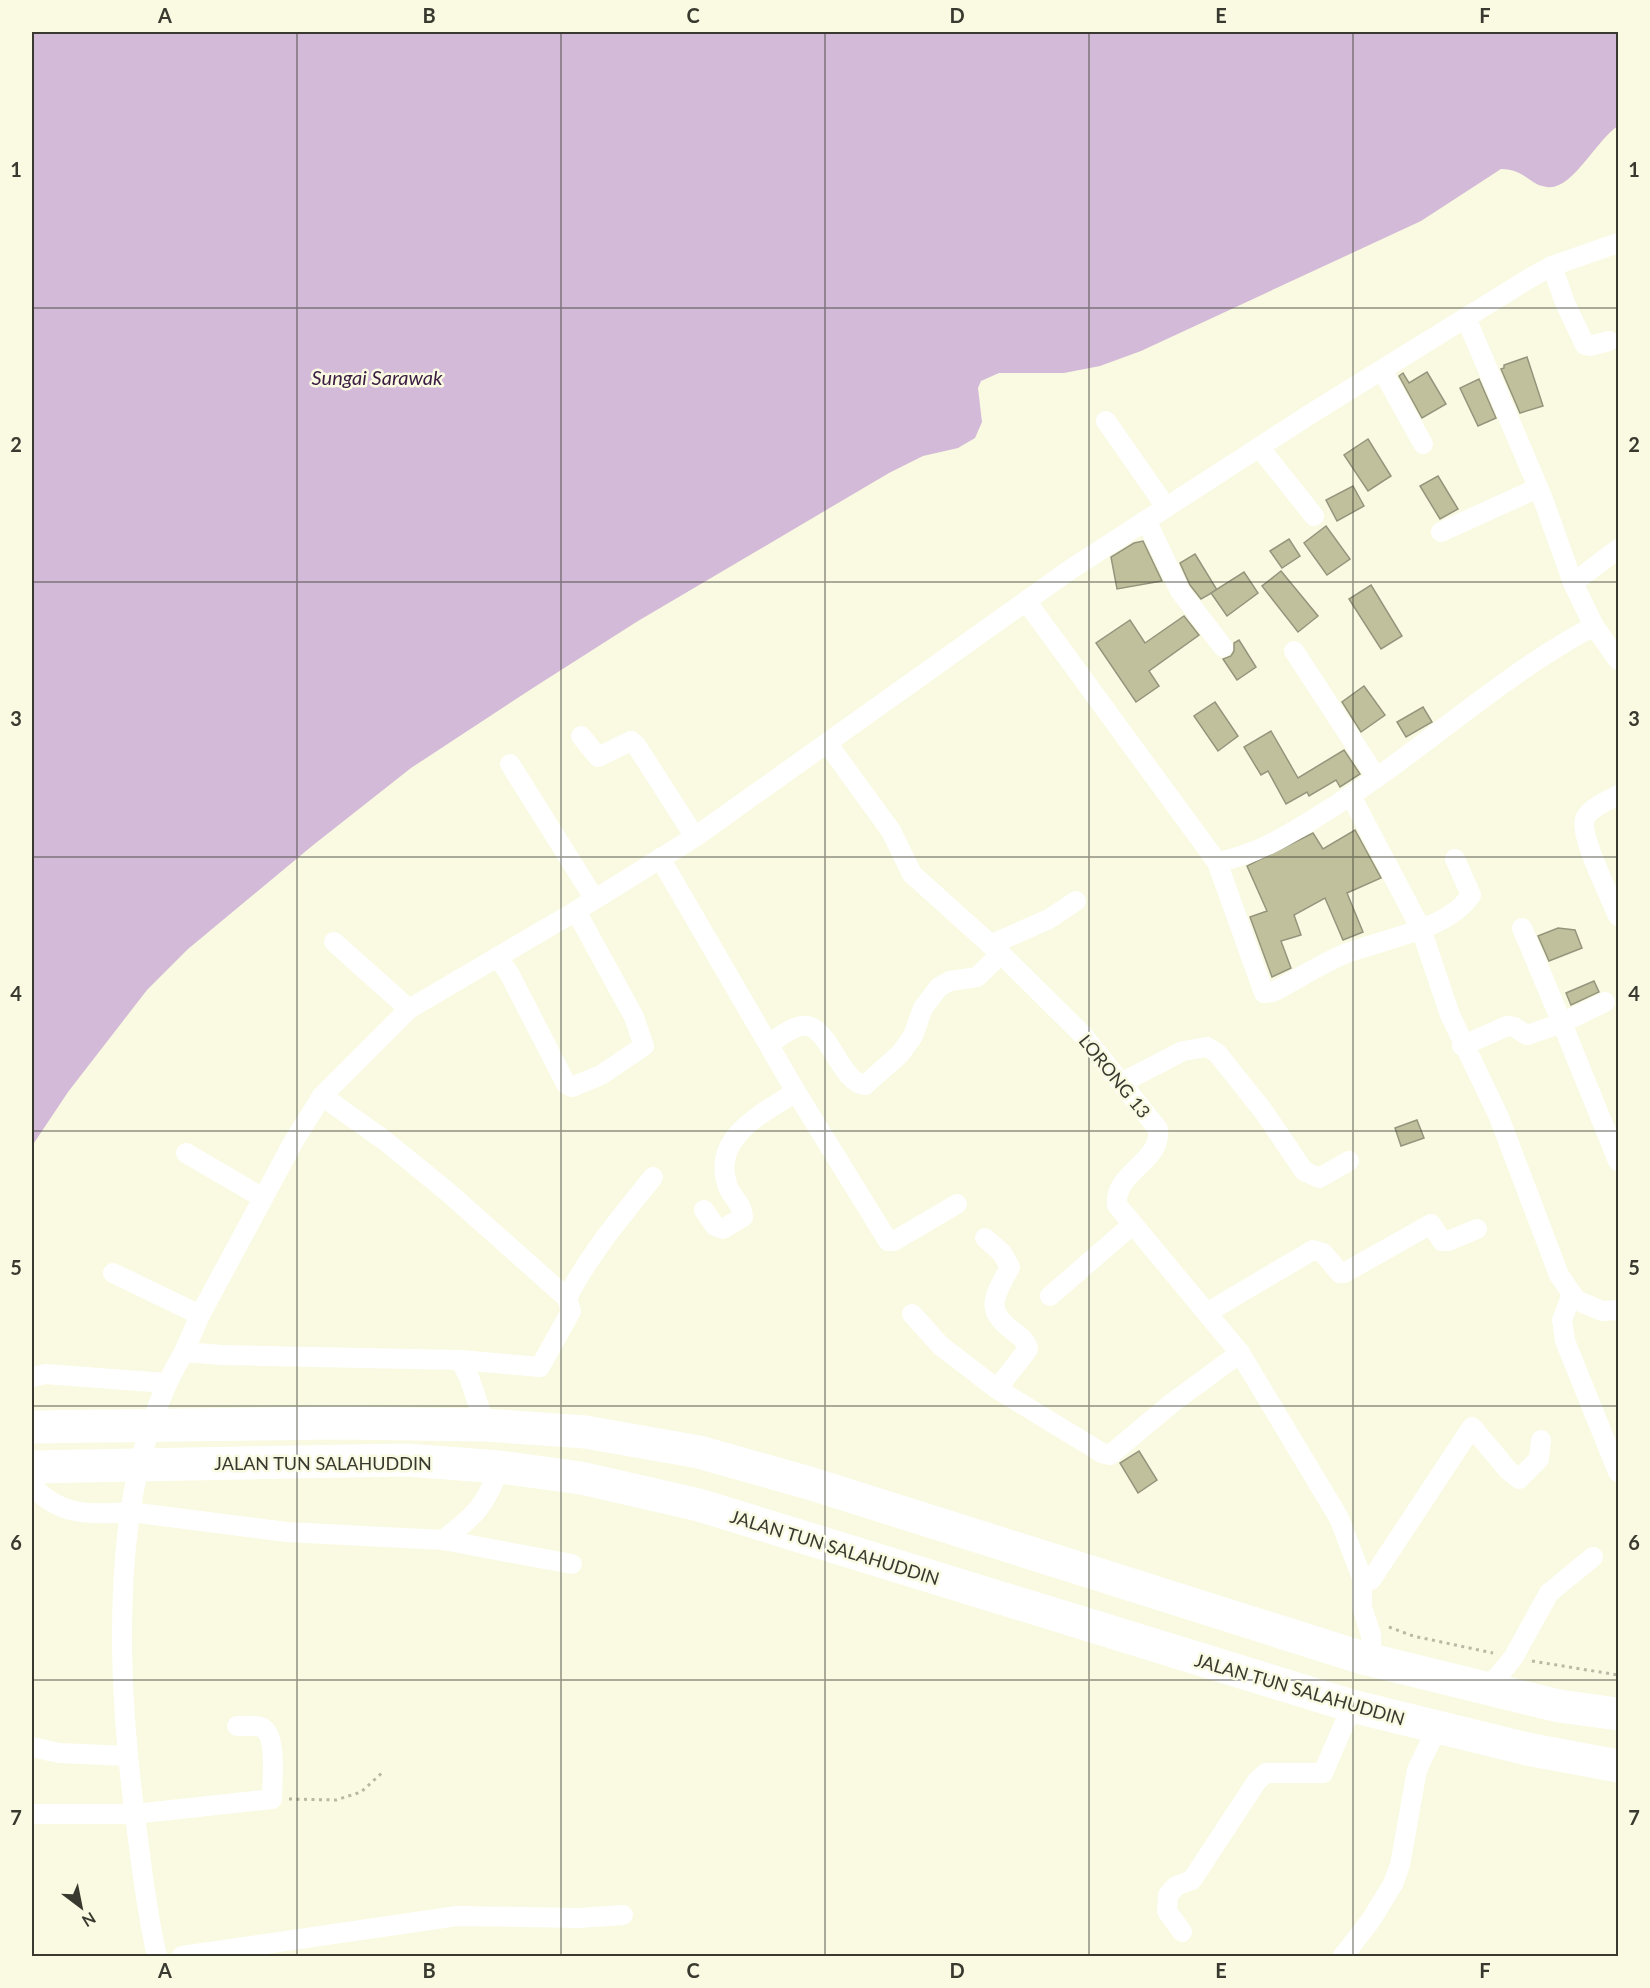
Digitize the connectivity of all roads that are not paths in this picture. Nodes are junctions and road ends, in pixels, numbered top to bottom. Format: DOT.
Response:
graph roads {
  1 [pos="1618,243"];
  2 [pos="1552,266"];
  3 [pos="1466,318"];
  4 [pos="1609,341"];
  5 [pos="1382,370"];
  6 [pos="1106,422"];
  7 [pos="1423,444"];
  8 [pos="1259,447"];
  9 [pos="1538,488"];
  10 [pos="1166,507"];
  11 [pos="1314,516"];
  12 [pos="1146,520"];
  13 [pos="1441,532"];
  14 [pos="1618,549"];
  15 [pos="1573,584"];
  16 [pos="1026,601"];
  17 [pos="1594,626"];
  18 [pos="1223,647"];
  19 [pos="1294,651"];
  20 [pos="1618,660"];
  21 [pos="581,736"];
  22 [pos="827,743"];
  23 [pos="510,764"];
  24 [pos="1377,778"];
  25 [pos="1618,795"];
  26 [pos="1352,796"];
  27 [pos="695,837"];
  28 [pos="660,858"];
  29 [pos="1455,859"];
  30 [pos="1217,862"];
  31 [pos="594,898"];
  32 [pos="1076,901"];
  33 [pos="576,911"];
  34 [pos="1618,916"];
  35 [pos="1522,928"];
  36 [pos="1421,929"];
  37 [pos="334,942"];
  38 [pos="996,950"];
  39 [pos="497,957"];
  40 [pos="1605,1002"];
  41 [pos="409,1009"];
  42 [pos="1562,1023"];
  43 [pos="768,1044"];
  44 [pos="1462,1046"];
  45 [pos="1123,1082"];
  46 [pos="796,1092"];
  47 [pos="322,1096"];
  48 [pos="186,1153"];
  49 [pos="1349,1161"];
  50 [pos="1618,1161"];
  51 [pos="653,1177"];
  52 [pos="263,1198"];
  53 [pos="957,1204"];
  54 [pos="704,1210"];
  55 [pos="1132,1225"];
  56 [pos="1477,1229"];
  57 [pos="985,1238"];
  58 [pos="113,1273"];
  59 [pos="1572,1294"];
  60 [pos="1050,1296"];
  61 [pos="567,1298"];
  62 [pos="1618,1310"];
  63 [pos="1208,1312"];
  64 [pos="912,1314"];
  65 [pos="200,1315"];
  66 [pos="184,1352"];
  67 [pos="1240,1353"];
  68 [pos="460,1360"];
  69 [pos="32,1377"];
  70 [pos="166,1383"];
  71 [pos="997,1389"];
  72 [pos="485,1425"];
  73 [pos="32,1427"];
  74 [pos="1540,1440"];
  75 [pos="32,1467"];
  76 [pos="500,1467"];
  77 [pos="1618,1472"];
  78 [pos="32,1485"];
  79 [pos="130,1512"];
  80 [pos="443,1540"];
  81 [pos="1593,1557"];
  82 [pos="572,1564"];
  83 [pos="1362,1585"];
  84 [pos="1363,1658"];
  85 [pos="1488,1688"];
  86 [pos="1352,1706"];
  87 [pos="1618,1714"];
  88 [pos="237,1726"];
  89 [pos="1437,1728"];
  90 [pos="32,1747"];
  91 [pos="127,1756"];
  92 [pos="1618,1766"];
  93 [pos="32,1814"];
  94 [pos="134,1814"];
  95 [pos="623,1915"];
  96 [pos="1182,1932"];
  97 [pos="157,1956"];
  98 [pos="182,1956"];
  99 [pos="1343,1956"];
  1 -- 2 [label="street"];
  2 -- 3 [label="street"];
  2 -- 4 [label="street"];
  3 -- 5 [label="street"];
  3 -- 9 [label="street"];
  5 -- 7 [label="street"];
  5 -- 8 [label="street"];
  6 -- 10 [label="street"];
  8 -- 10 [label="street"];
  8 -- 11 [label="street"];
  9 -- 13 [label="street"];
  9 -- 15 [label="street"];
  10 -- 12 [label="street"];
  12 -- 16 [label="street"];
  12 -- 18 [label="street"];
  14 -- 15 [label="street"];
  15 -- 17 [label="street"];
  16 -- 22 [label="street"];
  16 -- 30 [label="street"];
  17 -- 20 [label="street"];
  17 -- 24 [label="street"];
  19 -- 24 [label="street"];
  21 -- 27 [label="street"];
  22 -- 27 [label="street"];
  22 -- 38 [label="street, LORONG 13"];
  23 -- 31 [label="street"];
  24 -- 26 [label="street"];
  25 -- 34 [label="street"];
  26 -- 30 [label="street"];
  26 -- 36 [label="street"];
  27 -- 28 [label="street"];
  28 -- 31 [label="street"];
  28 -- 43 [label="street"];
  29 -- 36 [label="street"];
  30 -- 36 [label="street"];
  31 -- 33 [label="street"];
  32 -- 38 [label="street"];
  33 -- 39 [label="street"];
  33 -- 39 [label="street"];
  35 -- 42 [label="street"];
  36 -- 44 [label="street"];
  37 -- 41 [label="street"];
  38 -- 43 [label="street"];
  38 -- 45 [label="street, LORONG 13"];
  39 -- 41 [label="street"];
  40 -- 42 [label="street"];
  41 -- 47 [label="street"];
  42 -- 44 [label="street"];
  42 -- 50 [label="street"];
  43 -- 46 [label="street"];
  44 -- 59 [label="street"];
  45 -- 49 [label="street"];
  45 -- 55 [label="street, LORONG 13"];
  46 -- 53 [label="street"];
  46 -- 54 [label="street"];
  47 -- 52 [label="street"];
  47 -- 61 [label="street"];
  48 -- 52 [label="street"];
  51 -- 61 [label="street"];
  52 -- 65 [label="street"];
  55 -- 60 [label="street"];
  55 -- 63 [label="street, LORONG 13"];
  56 -- 63 [label="street"];
  57 -- 71 [label="street"];
  58 -- 65 [label="street"];
  59 -- 62 [label="street"];
  59 -- 77 [label="street"];
  61 -- 68 [label="street"];
  63 -- 67 [label="street, LORONG 13"];
  64 -- 71 [label="street"];
  65 -- 66 [label="street"];
  66 -- 68 [label="street"];
  66 -- 70 [label="street"];
  67 -- 71 [label="street"];
  67 -- 83 [label="street, LORONG 13"];
  68 -- 72 [label="street"];
  69 -- 70 [label="street"];
  70 -- 79 [label="street"];
  72 -- 73 [label="highway"];
  72 -- 84 [label="highway"];
  74 -- 83 [label="street"];
  75 -- 76 [label="highway, JALAN TUN SALAHUDDIN"];
  76 -- 80 [label="street"];
  76 -- 86 [label="highway, JALAN TUN SALAHUDDIN"];
  78 -- 79 [label="street"];
  79 -- 80 [label="street"];
  79 -- 91 [label="street"];
  80 -- 82 [label="street"];
  81 -- 85 [label="street"];
  83 -- 84 [label="street, LORONG 13"];
  84 -- 85 [label="highway"];
  85 -- 87 [label="highway"];
  86 -- 89 [label="highway, JALAN TUN SALAHUDDIN"];
  86 -- 96 [label="street"];
  88 -- 94 [label="street"];
  89 -- 92 [label="highway, JALAN TUN SALAHUDDIN"];
  89 -- 99 [label="street"];
  90 -- 91 [label="street"];
  91 -- 94 [label="street"];
  93 -- 94 [label="street"];
  94 -- 97 [label="street"];
  95 -- 98 [label="street"];
}
